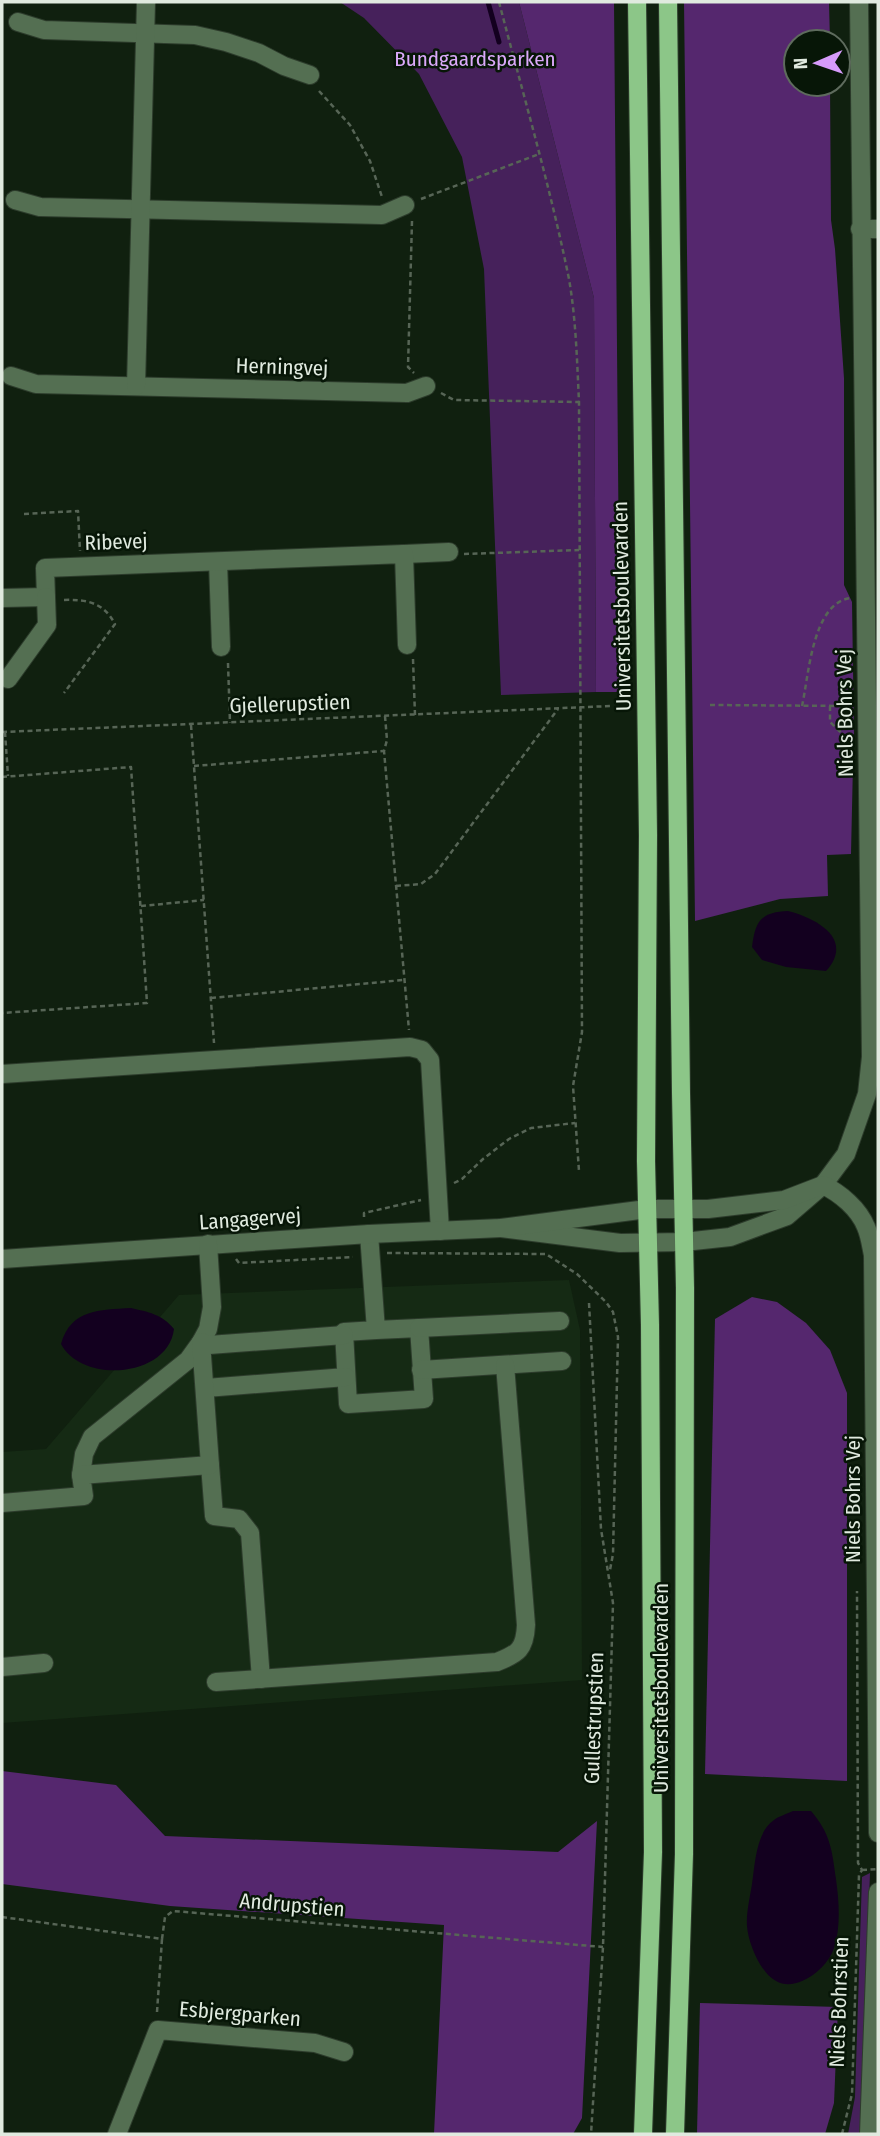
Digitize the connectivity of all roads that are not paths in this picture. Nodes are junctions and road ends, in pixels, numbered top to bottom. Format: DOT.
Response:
graph roads {
  1 [pos="146,2"];
  2 [pos="637,2"];
  3 [pos="668,2"];
  4 [pos="859,2"];
  5 [pos="18,22"];
  6 [pos="145,33"];
  7 [pos="310,75"];
  8 [pos="15,200"];
  9 [pos="405,205"];
  10 [pos="140,210"];
  11 [pos="869,229"];
  12 [pos="11,376"];
  13 [pos="136,386"];
  14 [pos="426,386"];
  15 [pos="449,552"];
  16 [pos="404,554"];
  17 [pos="218,562"];
  18 [pos="46,597"];
  19 [pos="2,598"];
  20 [pos="407,645"];
  21 [pos="221,647"];
  22 [pos="8,679"];
  23 [pos="874,874"];
  24 [pos="2,1074"];
  25 [pos="823,1185"];
  26 [pos="656,1209"];
  27 [pos="683,1209"];
  28 [pos="366,1225"];
  29 [pos="501,1228"];
  30 [pos="440,1231"];
  31 [pos="648,1242"];
  32 [pos="676,1242"];
  33 [pos="217,1244"];
  34 [pos="2,1259"];
  35 [pos="560,1321"];
  36 [pos="419,1328"];
  37 [pos="376,1330"];
  38 [pos="344,1335"];
  39 [pos="201,1342"];
  40 [pos="562,1361"];
  41 [pos="505,1365"];
  42 [pos="421,1370"];
  43 [pos="346,1377"];
  44 [pos="206,1388"];
  45 [pos="877,1435"];
  46 [pos="210,1465"];
  47 [pos="82,1475"];
  48 [pos="2,1503"];
  49 [pos="44,1663"];
  50 [pos="2,1667"];
  51 [pos="261,1679"];
  52 [pos="216,1682"];
  53 [pos="878,1833"];
  54 [pos="878,1892"];
  55 [pos="344,2052"];
  56 [pos="117,2134"];
  57 [pos="643,2134"];
  58 [pos="675,2134"];
  59 [pos="869,2134"];
  1 -- 6 [label="street"];
  2 -- 26 [label="main road, Universitetsboulevarden"];
  3 -- 27 [label="main road"];
  4 -- 11 [label="street, Niels Bohrs Vej"];
  5 -- 6 [label="street"];
  6 -- 7 [label="street"];
  6 -- 10 [label="street"];
  8 -- 10 [label="street"];
  9 -- 10 [label="street"];
  10 -- 13 [label="street"];
  11 -- 23 [label="street, Niels Bohrs Vej"];
  12 -- 13 [label="street, Herningvej"];
  13 -- 14 [label="street, Herningvej"];
  15 -- 16 [label="street, Ribevej"];
  16 -- 17 [label="street, Ribevej"];
  16 -- 20 [label="street"];
  17 -- 18 [label="street, Ribevej"];
  17 -- 21 [label="street"];
  18 -- 19 [label="street"];
  18 -- 22 [label="street, Ribevej"];
  23 -- 25 [label="street, Niels Bohrs Vej"];
  24 -- 30 [label="street"];
  25 -- 27 [label="street"];
  25 -- 32 [label="street, Niels Bohrs Vej"];
  25 -- 45 [label="street, Niels Bohrs Vej"];
  26 -- 27 [label="street"];
  26 -- 29 [label="street, Langagervej"];
  26 -- 31 [label="main road, Universitetsboulevarden"];
  27 -- 32 [label="main road, Universitetsboulevarden"];
  28 -- 30 [label="street, Langagervej"];
  28 -- 33 [label="street, Langagervej"];
  28 -- 37 [label="street"];
  29 -- 30 [label="street, Langagervej"];
  29 -- 31 [label="street, Langagervej"];
  31 -- 32 [label="street, Langagervej"];
  31 -- 57 [label="main road, Universitetsboulevarden"];
  32 -- 58 [label="main road, Universitetsboulevarden"];
  33 -- 34 [label="street, Langagervej"];
  33 -- 39 [label="street"];
  35 -- 36 [label="street"];
  36 -- 37 [label="street"];
  36 -- 42 [label="street"];
  37 -- 38 [label="street"];
  38 -- 39 [label="street"];
  38 -- 43 [label="street"];
  39 -- 44 [label="street"];
  39 -- 47 [label="street"];
  40 -- 41 [label="street"];
  41 -- 42 [label="street"];
  41 -- 51 [label="street"];
  42 -- 43 [label="street"];
  43 -- 44 [label="street"];
  44 -- 46 [label="street"];
  45 -- 53 [label="street, Niels Bohrs Vej"];
  46 -- 47 [label="street"];
  46 -- 51 [label="street"];
  47 -- 48 [label="street"];
  49 -- 50 [label="street"];
  51 -- 52 [label="street"];
  54 -- 59 [label="street"];
  55 -- 56 [label="street, Esbjergparken"];
}
